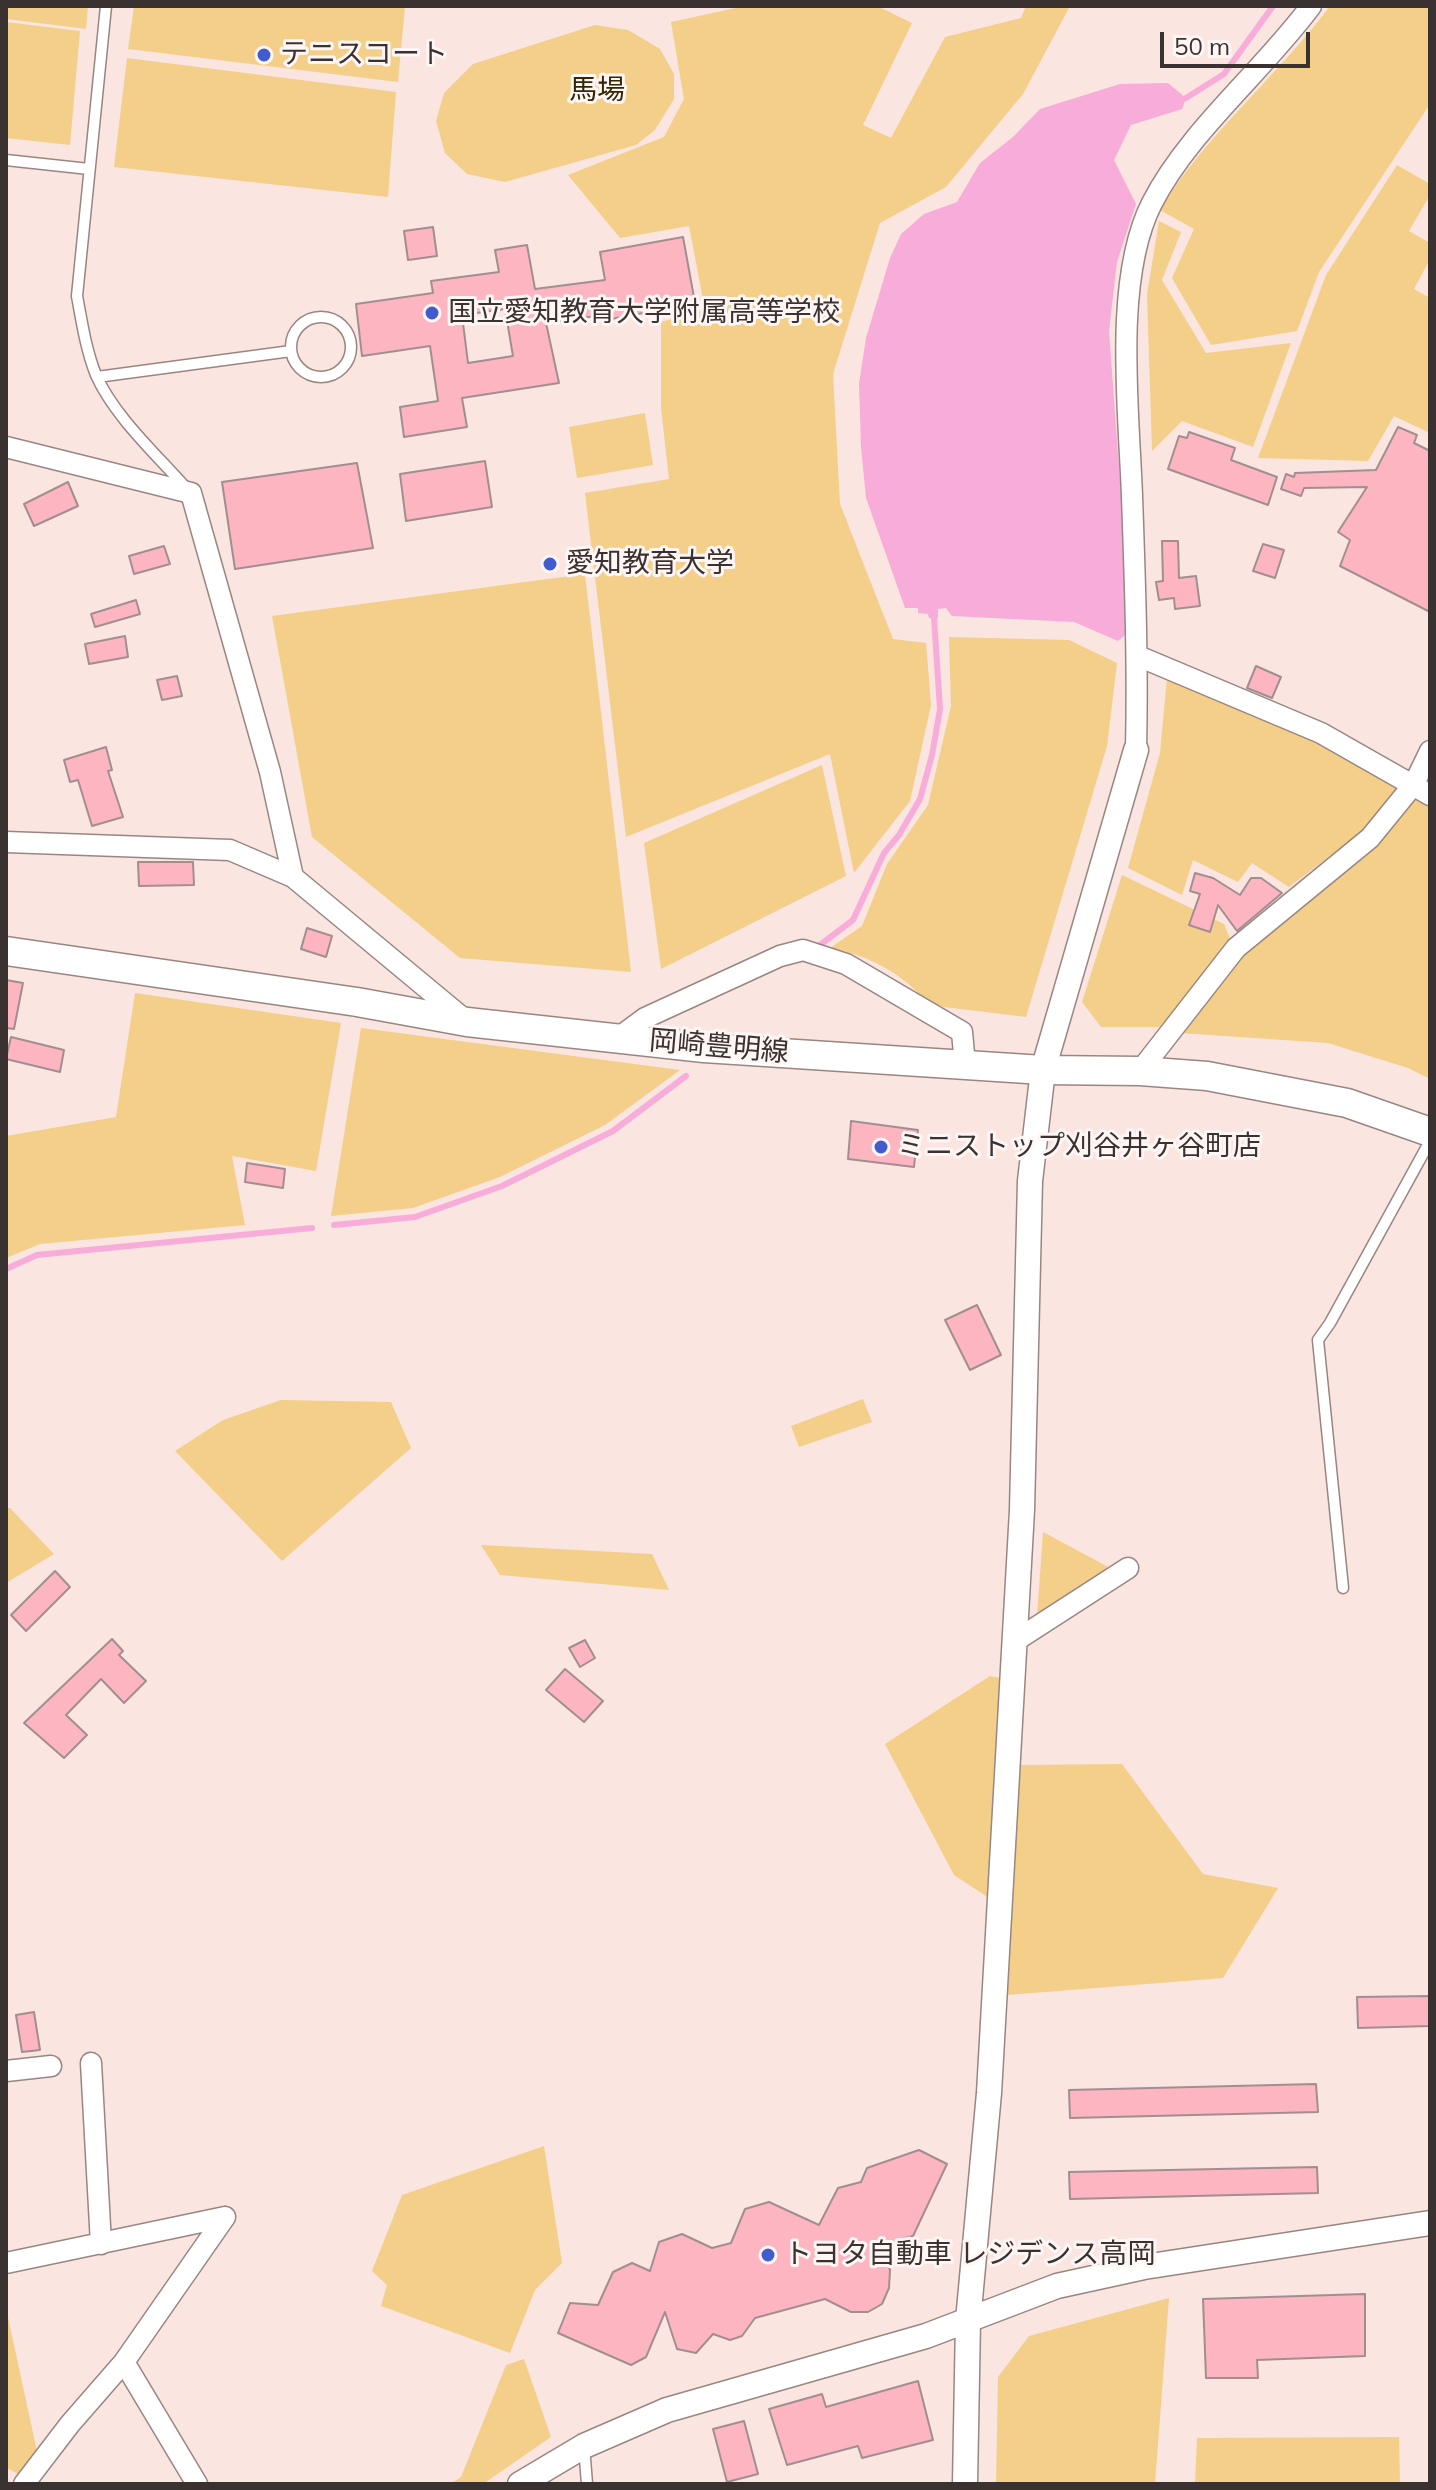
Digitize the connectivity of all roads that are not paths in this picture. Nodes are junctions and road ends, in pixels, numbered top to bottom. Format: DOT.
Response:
graph roads {
  1 [pos="106,6"];
  2 [pos="1311,6"];
  3 [pos="6,160"];
  4 [pos="89,169"];
  5 [pos="291,351"];
  6 [pos="97,377"];
  7 [pos="6,447"];
  8 [pos="191,493"];
  9 [pos="1138,656"];
  10 [pos="1136,750"];
  11 [pos="1430,751"];
  12 [pos="1422,790"];
  13 [pos="6,842"];
  14 [pos="293,877"];
  15 [pos="6,951"];
  16 [pos="467,1022"];
  17 [pos="618,1038"];
  18 [pos="965,1065"];
  19 [pos="1043,1070"];
  20 [pos="1140,1071"];
  21 [pos="1430,1132"];
  22 [pos="1430,1141"];
  23 [pos="1128,1568"];
  24 [pos="1343,1588"];
  25 [pos="1015,1641"];
  26 [pos="91,2063"];
  27 [pos="51,2066"];
  28 [pos="6,2071"];
  29 [pos="1430,2223"];
  30 [pos="101,2244"];
  31 [pos="6,2263"];
  32 [pos="968,2321"];
  33 [pos="124,2362"];
  34 [pos="584,2446"];
  35 [pos="24,2484"];
  36 [pos="197,2484"];
  37 [pos="520,2484"];
  38 [pos="587,2484"];
  39 [pos="965,2484"];
  1 -- 4 [label="lane"];
  2 -- 9 [label="street"];
  3 -- 4 [label="lane"];
  4 -- 6 [label="lane"];
  5 -- 5 [label="lane"];
  5 -- 6 [label="lane"];
  6 -- 8 [label="lane"];
  7 -- 8 [label="street"];
  8 -- 14 [label="street"];
  9 -- 10 [label="street"];
  9 -- 12 [label="street"];
  10 -- 19 [label="street"];
  11 -- 12 [label="street"];
  12 -- 20 [label="street"];
  13 -- 14 [label="street"];
  14 -- 16 [label="street"];
  15 -- 16 [label="main road, 岡崎豊明線"];
  16 -- 17 [label="main road, 岡崎豊明線"];
  17 -- 18 [label="main road, 岡崎豊明線"];
  17 -- 18 [label="street"];
  18 -- 19 [label="main road, 岡崎豊明線"];
  19 -- 20 [label="main road, 岡崎豊明線"];
  19 -- 25 [label="street"];
  20 -- 21 [label="main road, 岡崎豊明線"];
  22 -- 24 [label="lane"];
  23 -- 25 [label="street"];
  25 -- 32 [label="street"];
  26 -- 30 [label="street"];
  27 -- 28 [label="street"];
  29 -- 32 [label="street"];
  30 -- 31 [label="street"];
  30 -- 33 [label="street"];
  32 -- 34 [label="street"];
  32 -- 39 [label="street"];
  33 -- 35 [label="street"];
  33 -- 36 [label="street"];
  34 -- 37 [label="street"];
  34 -- 38 [label="lane"];
}
